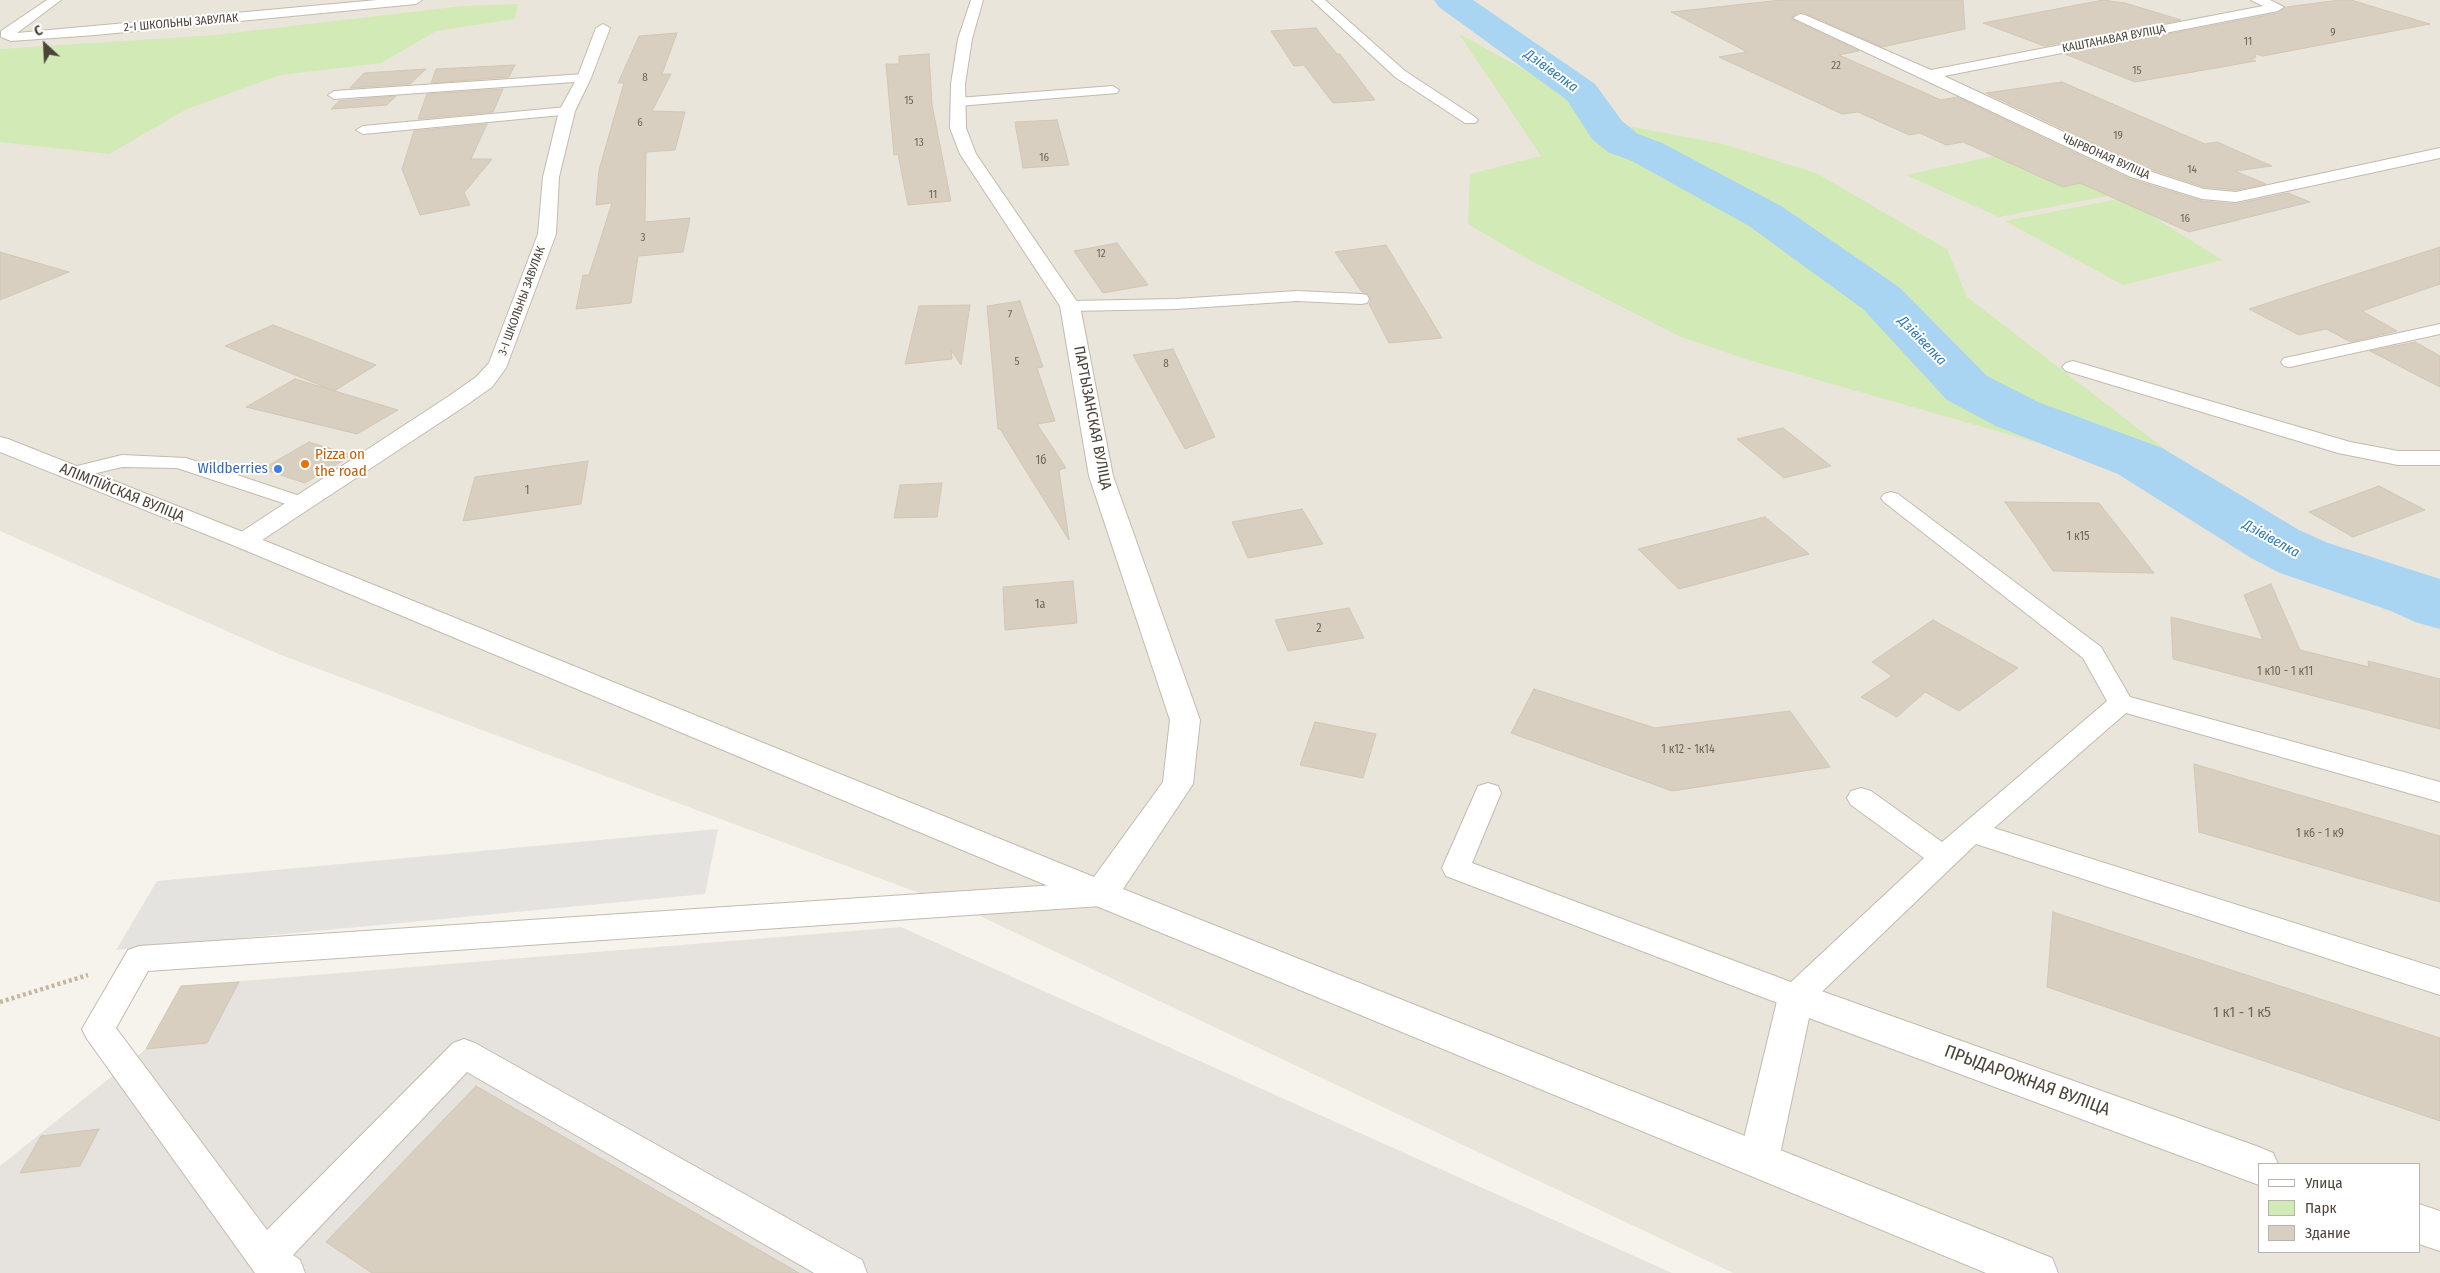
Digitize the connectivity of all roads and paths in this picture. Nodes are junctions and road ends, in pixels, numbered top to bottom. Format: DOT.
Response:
graph roads {
  1 [pos="55,0"];
  2 [pos="416,0"];
  3 [pos="977,0"];
  4 [pos="1318,0"];
  5 [pos="2257,0"];
  6 [pos="1800,18"];
  7 [pos="603,28"];
  8 [pos="1929,75"];
  9 [pos="584,78"];
  10 [pos="1113,90"];
  11 [pos="334,95"];
  12 [pos="958,102"];
  13 [pos="567,111"];
  14 [pos="1470,120"];
  15 [pos="363,130"];
  16 [pos="2440,153"];
  17 [pos="1362,299"];
  18 [pos="1070,306"];
  19 [pos="2440,329"];
  20 [pos="2290,362"];
  21 [pos="2072,367"];
  22 [pos="0,444"];
  23 [pos="2440,458"];
  24 [pos="72,473"];
  25 [pos="1891,498"];
  26 [pos="302,503"];
  27 [pos="244,542"];
  28 [pos="2121,703"];
  29 [pos="1488,792"];
  30 [pos="2440,792"];
  31 [pos="1861,798"];
  32 [pos="1972,832"];
  33 [pos="1943,857"];
  34 [pos="1101,894"];
  35 [pos="139,959"];
  36 [pos="2440,982"];
  37 [pos="1796,997"];
  38 [pos="0,1002"];
  39 [pos="1759,1159"];
  40 [pos="2258,1166"];
  41 [pos="2420,1224"];
  42 [pos="2440,1232"];
  43 [pos="276,1265"];
  44 [pos="849,1273"];
  45 [pos="2037,1273"];
  1 -- 2 [label="street, 2-І ШКОЛЬНЫ ЗАВУЛАК"];
  3 -- 12 [label="street, ПАРТЫЗАНСКАЯ ВУЛІЦА"];
  4 -- 14 [label="street"];
  5 -- 8 [label="street, КАШТАНАВАЯ ВУЛІЦА"];
  6 -- 8 [label="street, ЧЫРВОНАЯ ВУЛІЦА"];
  7 -- 9 [label="street, 3-І ШКОЛЬНЫ ЗАВУЛАК"];
  8 -- 16 [label="street, ЧЫРВОНАЯ ВУЛІЦА"];
  9 -- 11 [label="lane"];
  9 -- 13 [label="street, 3-І ШКОЛЬНЫ ЗАВУЛАК"];
  10 -- 12 [label="lane"];
  12 -- 18 [label="street, ПАРТЫЗАНСКАЯ ВУЛІЦА"];
  13 -- 15 [label="lane"];
  13 -- 26 [label="street, 3-І ШКОЛЬНЫ ЗАВУЛАК"];
  17 -- 18 [label="lane"];
  18 -- 34 [label="street, ПАРТЫЗАНСКАЯ ВУЛІЦА"];
  19 -- 20 [label="lane"];
  21 -- 23 [label="street"];
  22 -- 24 [label="street, АЛІМПІЙСКАЯ ВУЛІЦА"];
  24 -- 26 [label="lane"];
  24 -- 27 [label="street, АЛІМПІЙСКАЯ ВУЛІЦА"];
  25 -- 28 [label="lane"];
  26 -- 27 [label="street, 3-І ШКОЛЬНЫ ЗАВУЛАК"];
  27 -- 34 [label="street, АЛІМПІЙСКАЯ ВУЛІЦА"];
  28 -- 30 [label="lane"];
  28 -- 32 [label="lane"];
  29 -- 37 [label="lane"];
  31 -- 33 [label="lane"];
  32 -- 33 [label="lane"];
  32 -- 36 [label="lane"];
  33 -- 37 [label="lane"];
  34 -- 35 [label="lane"];
  34 -- 39 [label="street, АЛІМПІЙСКАЯ ВУЛІЦА"];
  35 -- 38 [label="path"];
  35 -- 43 [label="lane"];
  37 -- 39 [label="street"];
  37 -- 40 [label="street, ПРЫДАРОЖНАЯ ВУЛІЦА"];
  39 -- 45 [label="street, АЛІМПІЙСКАЯ ВУЛІЦА"];
  41 -- 42 [label="street"];
  43 -- 44 [label="lane"];
}
